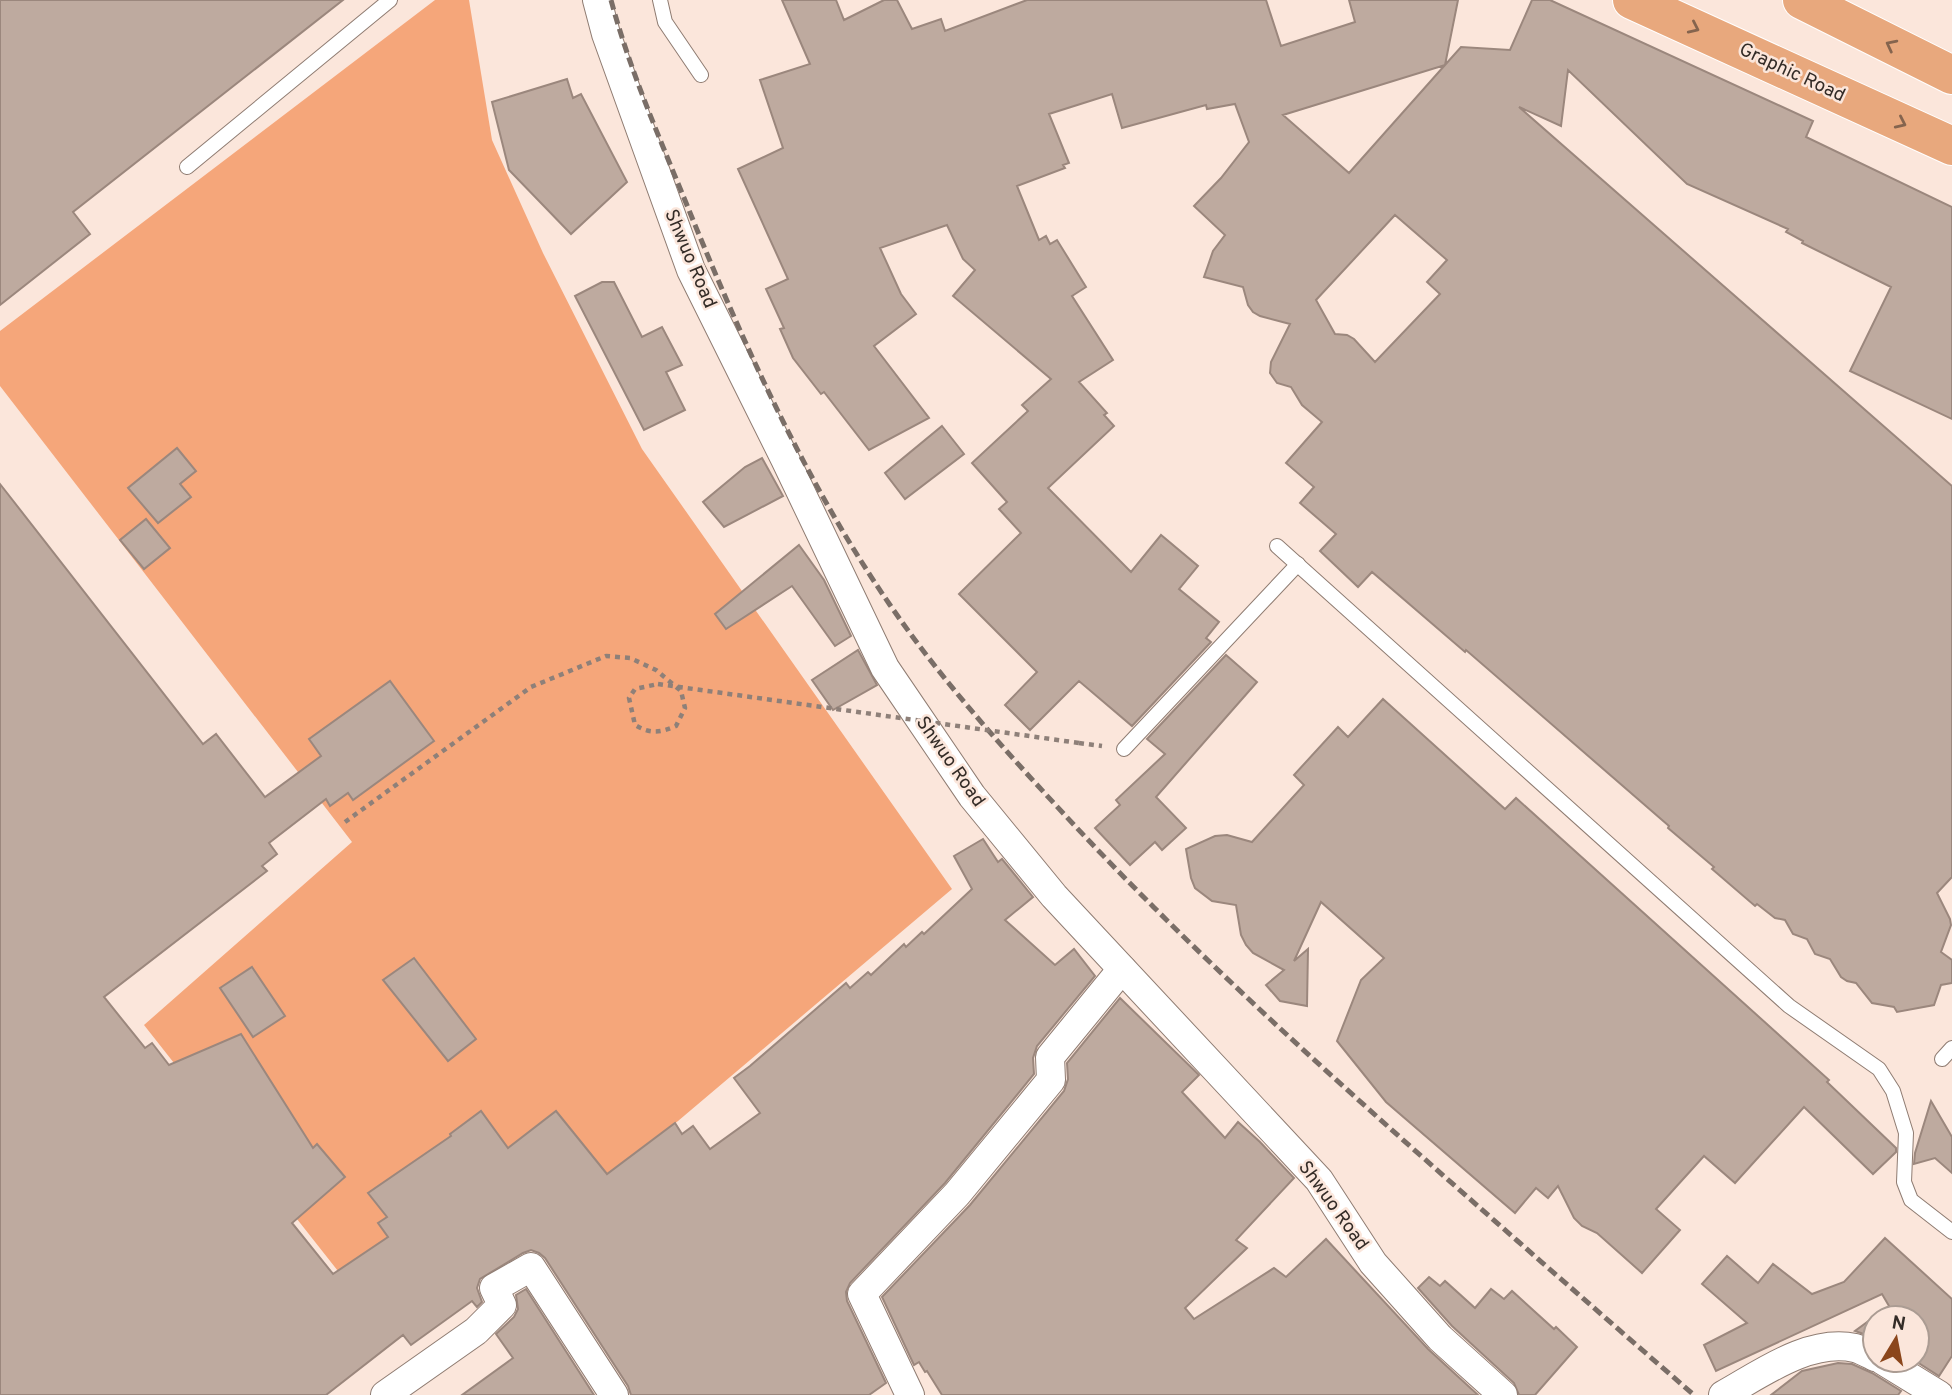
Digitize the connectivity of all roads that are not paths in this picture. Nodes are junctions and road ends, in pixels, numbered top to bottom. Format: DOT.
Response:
graph roads {
  1 [pos="390,0"];
  2 [pos="597,0"];
  3 [pos="660,0"];
  4 [pos="1632,0"];
  5 [pos="1802,0"];
  6 [pos="701,75"];
  7 [pos="1952,75"];
  8 [pos="1952,146"];
  9 [pos="187,167"];
  10 [pos="1277,546"];
  11 [pos="1297,564"];
  12 [pos="1125,749"];
  13 [pos="1122,970"];
  14 [pos="1952,1232"];
  15 [pos="1861,1351"];
  16 [pos="1905,1374"];
  17 [pos="385,1395"];
  18 [pos="614,1395"];
  19 [pos="910,1395"];
  20 [pos="1503,1395"];
  21 [pos="1723,1395"];
  22 [pos="1939,1395"];
  1 -- 9 [label="lane"];
  2 -- 13 [label="street, Shwuo Road"];
  3 -- 6 [label="lane"];
  4 -- 8 [label="main road, Graphic Road, one-way"];
  7 -- 5 [label="main road, one-way"];
  10 -- 11 [label="lane"];
  11 -- 12 [label="lane"];
  11 -- 14 [label="lane"];
  13 -- 19 [label="street"];
  13 -- 20 [label="street, Shwuo Road"];
  15 -- 21 [label="street"];
  16 -- 22 [label="street"];
  17 -- 18 [label="street"];
}
